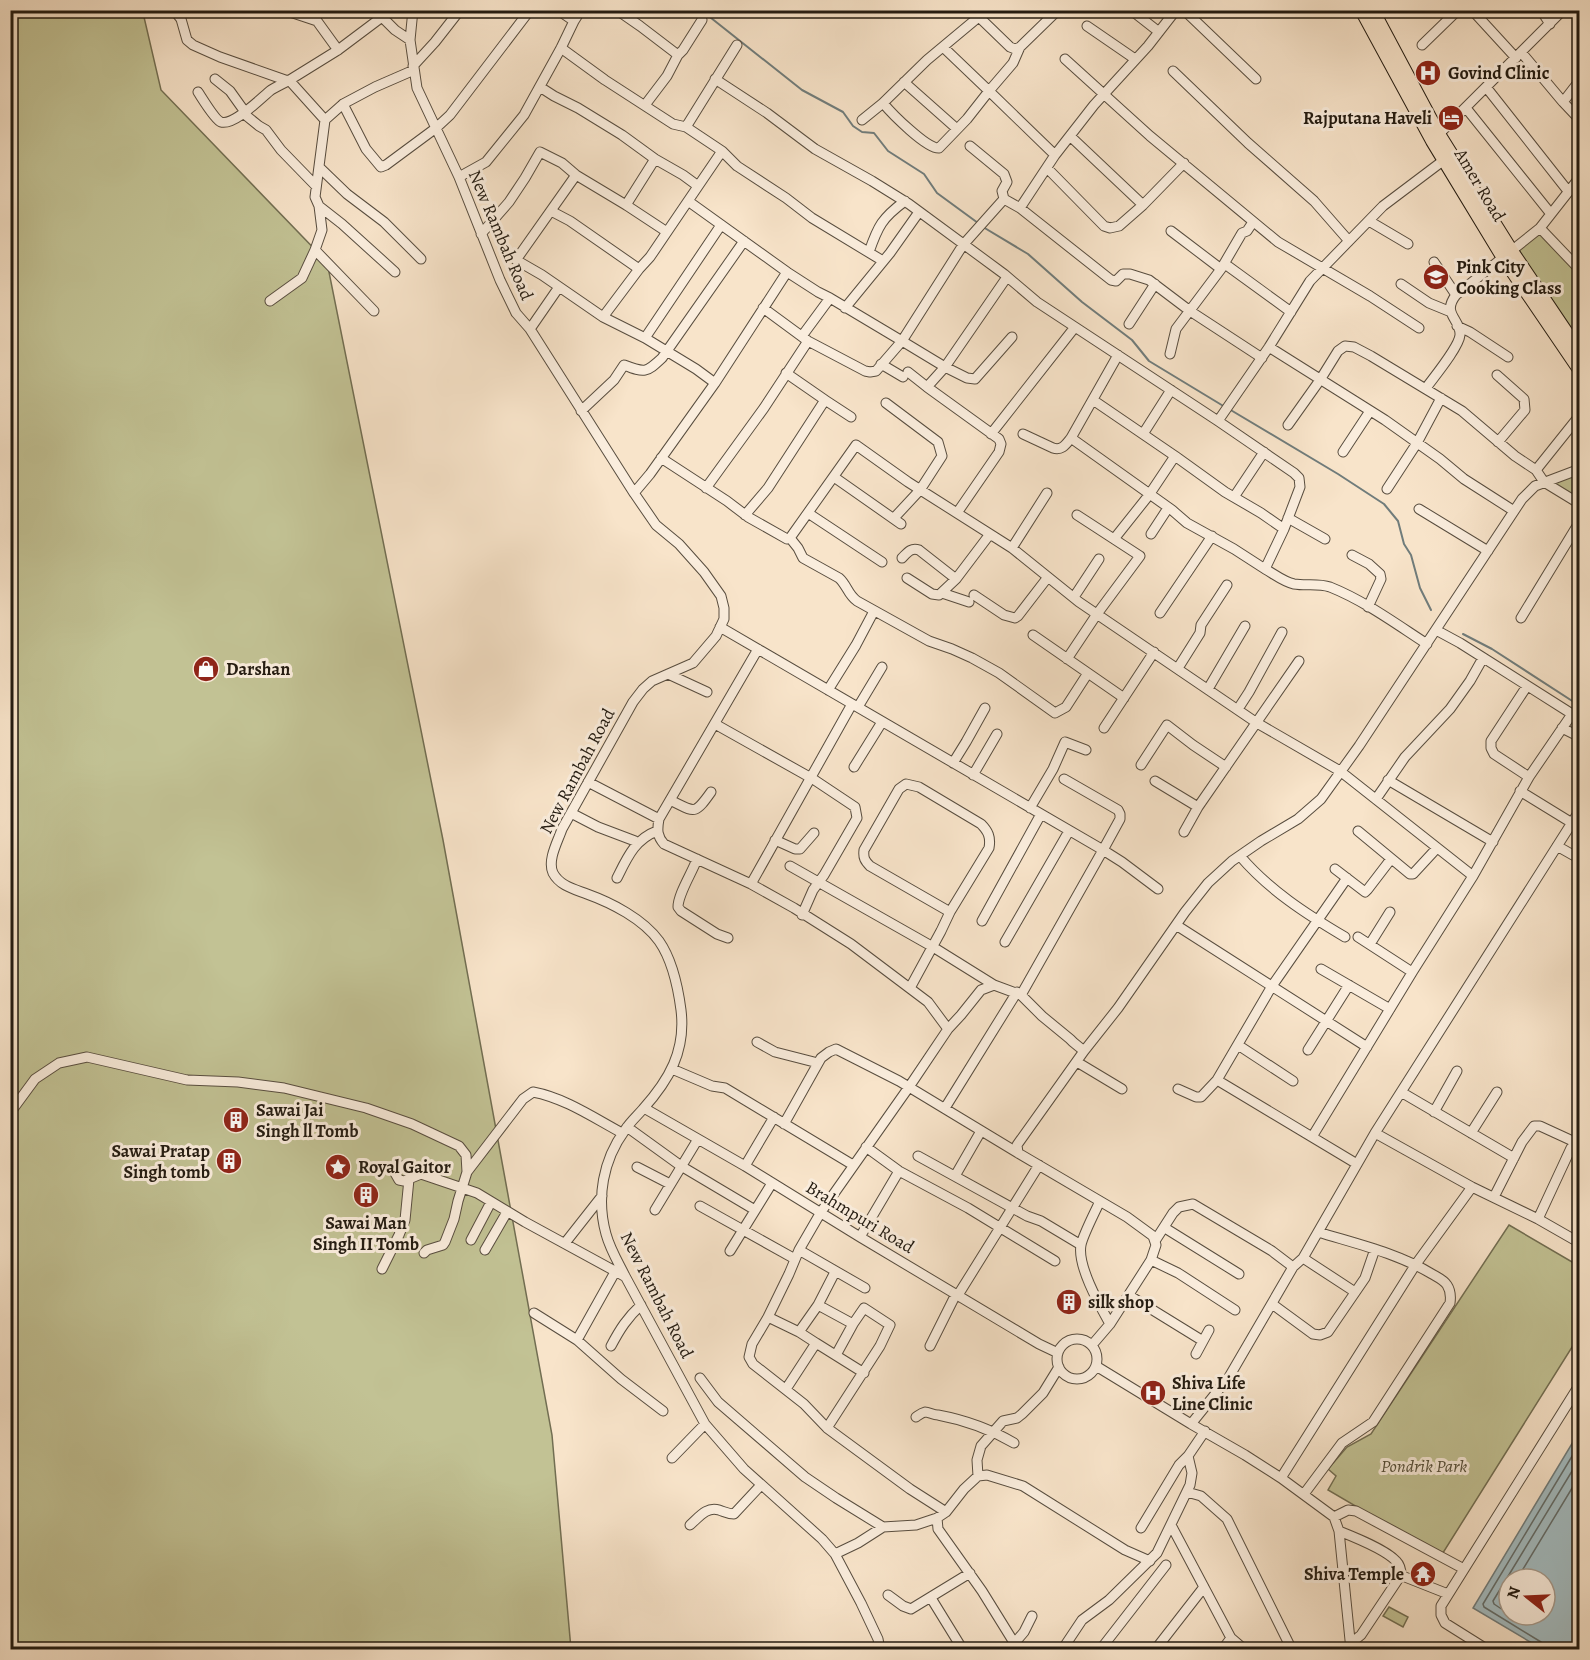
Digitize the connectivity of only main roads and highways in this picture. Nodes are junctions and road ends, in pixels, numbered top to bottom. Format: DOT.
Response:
graph roads {
  1 [pos="1367,12"];
  2 [pos="1436,138"];
  3 [pos="1507,255"];
  4 [pos="1580,352"];
  5 [pos="1580,371"];
  1 -- 2 [label="main road, Amer Road"];
  2 -- 3 [label="main road, Amer Road"];
  2 -- 3 [label="main road, Amer Road"];
  3 -- 4 [label="main road, Amer Road"];
  3 -- 5 [label="main road, Amer Road"];
}
